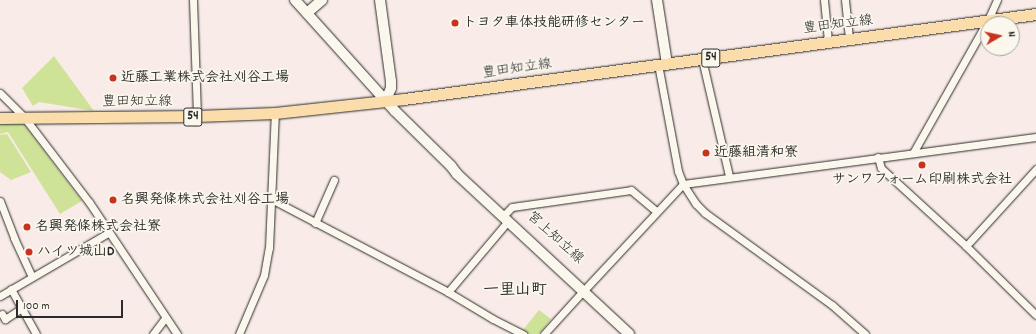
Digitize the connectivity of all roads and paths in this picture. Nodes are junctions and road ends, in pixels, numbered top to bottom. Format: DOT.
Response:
graph roads {
  1 [pos="193,0"];
  2 [pos="295,0"];
  3 [pos="322,0"];
  4 [pos="380,0"];
  5 [pos="657,0"];
  6 [pos="824,0"];
  7 [pos="845,0"];
  8 [pos="997,0"];
  9 [pos="307,13"];
  10 [pos="1036,14"];
  11 [pos="990,16"];
  12 [pos="1020,16"];
  13 [pos="980,21"];
  14 [pos="980,34"];
  15 [pos="849,38"];
  16 [pos="828,41"];
  17 [pos="702,59"];
  18 [pos="663,64"];
  19 [pos="0,93"];
  20 [pos="386,100"];
  21 [pos="275,113"];
  22 [pos="197,116"];
  23 [pos="24,117"];
  24 [pos="0,118"];
  25 [pos="1036,137"];
  26 [pos="913,153"];
  27 [pos="878,157"];
  28 [pos="1036,169"];
  29 [pos="729,176"];
  30 [pos="334,180"];
  31 [pos="682,184"];
  32 [pos="271,199"];
  33 [pos="0,201"];
  34 [pos="656,212"];
  35 [pos="507,217"];
  36 [pos="316,223"];
  37 [pos="108,233"];
  38 [pos="966,246"];
  39 [pos="32,277"];
  40 [pos="12,289"];
  41 [pos="585,289"];
  42 [pos="448,292"];
  43 [pos="0,296"];
  44 [pos="22,308"];
  45 [pos="2,314"];
  46 [pos="1036,315"];
  47 [pos="165,318"];
  48 [pos="36,334"];
  49 [pos="153,334"];
  50 [pos="177,334"];
  51 [pos="240,334"];
  52 [pos="523,334"];
  53 [pos="544,334"];
  54 [pos="629,334"];
  55 [pos="637,334"];
  56 [pos="865,334"];
  1 -- 22 [label="street"];
  2 -- 9 [label="main road, 宮上知立線"];
  3 -- 9 [label="main road"];
  4 -- 20 [label="main road"];
  5 -- 18 [label="main road"];
  6 -- 16 [label="street"];
  7 -- 15 [label="street"];
  8 -- 11 [label="street"];
  9 -- 20 [label="main road, 宮上知立線"];
  10 -- 12 [label="main road, 豊田知立線 / 54"];
  13 -- 15 [label="main road, 豊田知立線 / 54"];
  14 -- 26 [label="street"];
  15 -- 16 [label="main road, 豊田知立線 / 54"];
  16 -- 17 [label="main road, 豊田知立線 / 54"];
  17 -- 18 [label="main road, 豊田知立線 / 54"];
  17 -- 29 [label="street"];
  18 -- 20 [label="main road, 豊田知立線 / 54"];
  18 -- 31 [label="street"];
  19 -- 23 [label="street"];
  20 -- 21 [label="main road, 豊田知立線 / 54"];
  20 -- 35 [label="main road, 宮上知立線"];
  21 -- 22 [label="main road, 豊田知立線 / 54"];
  21 -- 32 [label="street"];
  22 -- 23 [label="main road, 豊田知立線 / 54"];
  23 -- 24 [label="main road, 豊田知立線 / 54"];
  23 -- 37 [label="street"];
  25 -- 26 [label="street"];
  26 -- 27 [label="street"];
  27 -- 29 [label="street"];
  27 -- 38 [label="street"];
  28 -- 38 [label="street"];
  29 -- 31 [label="street"];
  30 -- 36 [label="street"];
  31 -- 34 [label="street"];
  31 -- 56 [label="street"];
  32 -- 36 [label="street"];
  32 -- 51 [label="street"];
  33 -- 39 [label="street"];
  34 -- 35 [label="street"];
  34 -- 41 [label="street"];
  35 -- 41 [label="main road, 宮上知立線"];
  35 -- 42 [label="street"];
  36 -- 42 [label="street"];
  37 -- 39 [label="street"];
  37 -- 47 [label="street"];
  38 -- 46 [label="street"];
  39 -- 40 [label="street"];
  40 -- 43 [label="street"];
  40 -- 44 [label="street"];
  41 -- 53 [label="street"];
  41 -- 54 [label="main road, 宮上知立線"];
  41 -- 55 [label="main road, 宮上知立線"];
  42 -- 52 [label="street"];
  44 -- 45 [label="street"];
  44 -- 48 [label="street"];
  47 -- 49 [label="street"];
  47 -- 50 [label="street"];
}
